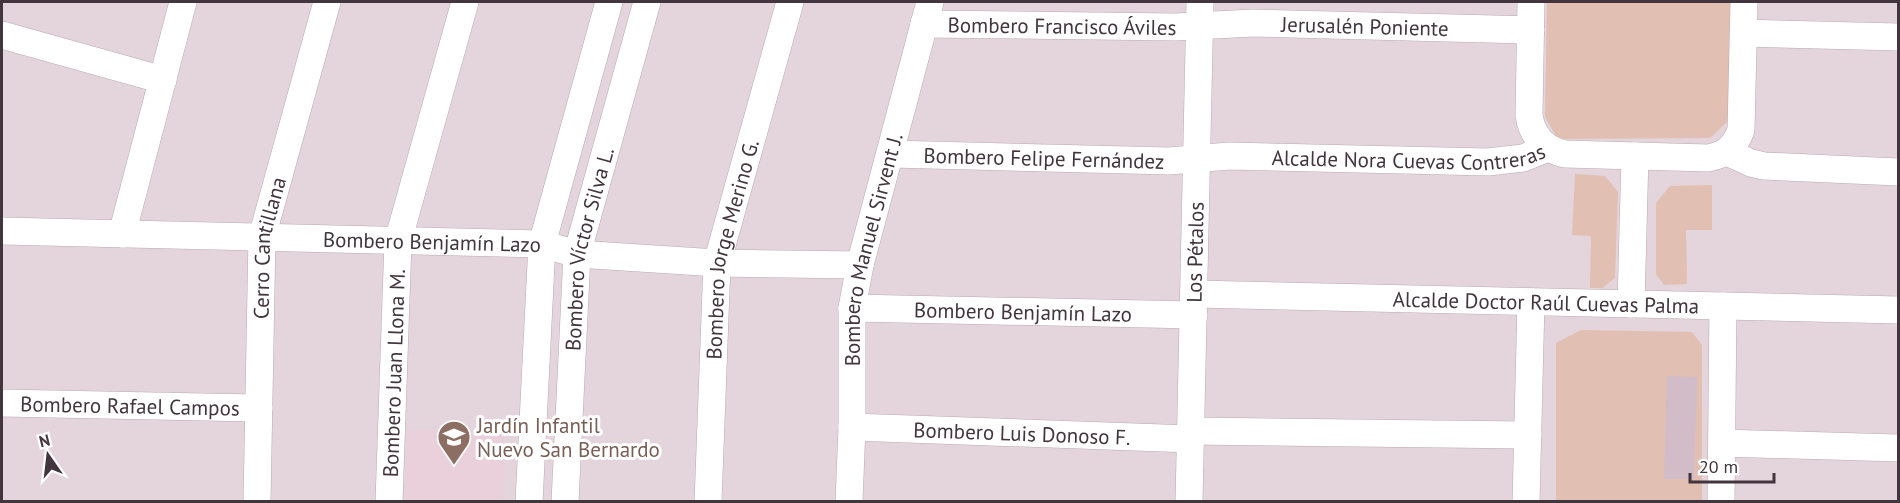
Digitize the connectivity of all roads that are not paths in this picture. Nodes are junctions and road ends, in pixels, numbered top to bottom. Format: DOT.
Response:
graph roads {
  1 [pos="183,2"];
  2 [pos="327,2"];
  3 [pos="465,2"];
  4 [pos="609,2"];
  5 [pos="647,2"];
  6 [pos="790,2"];
  7 [pos="1531,2"];
  8 [pos="1744,2"];
  9 [pos="927,13"];
  10 [pos="1200,13"];
  11 [pos="1531,30"];
  12 [pos="1743,33"];
  13 [pos="2,35"];
  14 [pos="1899,37"];
  15 [pos="163,80"];
  16 [pos="1548,148"];
  17 [pos="1727,152"];
  18 [pos="891,154"];
  19 [pos="1635,156"];
  20 [pos="1197,159"];
  21 [pos="1899,172"];
  22 [pos="2,231"];
  23 [pos="122,234"];
  24 [pos="262,237"];
  25 [pos="398,241"];
  26 [pos="542,244"];
  27 [pos="577,254"];
  28 [pos="717,263"];
  29 [pos="860,265"];
  30 [pos="1531,302"];
  31 [pos="1194,304"];
  32 [pos="1630,304"];
  33 [pos="1724,306"];
  34 [pos="852,308"];
  35 [pos="1899,310"];
  36 [pos="2,403"];
  37 [pos="259,408"];
  38 [pos="852,427"];
  39 [pos="1191,435"];
  40 [pos="1528,435"];
  41 [pos="1722,443"];
  42 [pos="1899,448"];
  43 [pos="257,501"];
  44 [pos="389,501"];
  45 [pos="529,501"];
  46 [pos="565,501"];
  47 [pos="708,501"];
  48 [pos="849,501"];
  49 [pos="1189,501"];
  50 [pos="1526,501"];
  51 [pos="1721,501"];
  1 -- 15 [label="street"];
  2 -- 24 [label="street, Cerro Cantillana"];
  3 -- 25 [label="street, Bombero Juan Llona M."];
  4 -- 26 [label="street, Bombero Víctor Silva L."];
  5 -- 27 [label="street, Bombero Víctor Silva L."];
  6 -- 28 [label="street, Bombero Jorge Merino G."];
  7 -- 11 [label="street"];
  8 -- 12 [label="street"];
  9 -- 10 [label="street, Bombero Francisco Áviles"];
  9 -- 18 [label="street, Bombero Manuel Sirvent J."];
  10 -- 11 [label="street, Jerusalén Poniente"];
  10 -- 20 [label="street, Los Pétalos"];
  11 -- 16 [label="street"];
  12 -- 14 [label="street"];
  12 -- 17 [label="street"];
  13 -- 15 [label="street"];
  15 -- 23 [label="street"];
  16 -- 19 [label="street, Alcalde Nora Cuevas Contreras"];
  16 -- 20 [label="street, Alcalde Nora Cuevas Contreras"];
  17 -- 19 [label="street, Alcalde Nora Cuevas Contreras"];
  17 -- 21 [label="street"];
  18 -- 20 [label="street, Bombero Felipe Fernández"];
  18 -- 29 [label="street, Bombero Manuel Sirvent J."];
  19 -- 32 [label="street"];
  20 -- 31 [label="street, Los Pétalos"];
  22 -- 23 [label="street, Bombero Benjamín Lazo"];
  23 -- 24 [label="street, Bombero Benjamín Lazo"];
  24 -- 25 [label="street, Bombero Benjamín Lazo"];
  24 -- 37 [label="street, Cerro Cantillana"];
  25 -- 26 [label="street, Bombero Benjamín Lazo"];
  25 -- 44 [label="street, Bombero Juan Llona M."];
  26 -- 27 [label="street, Bombero Benjamín Lazo"];
  26 -- 45 [label="street, Bombero Víctor Silva L."];
  27 -- 28 [label="street, Bombero Benjamín Lazo"];
  27 -- 46 [label="street, Bombero Víctor Silva L."];
  28 -- 29 [label="street, Bombero Benjamín Lazo"];
  28 -- 47 [label="street, Bombero Jorge Merino G."];
  29 -- 34 [label="street, Bombero Manuel Sirvent J."];
  30 -- 31 [label="street, Alcalde Doctor Raúl Cuevas Palma"];
  30 -- 32 [label="street, Alcalde Doctor Raúl Cuevas Palma"];
  30 -- 40 [label="street"];
  31 -- 34 [label="street, Bombero Benjamín Lazo"];
  31 -- 39 [label="street, Los Pétalos"];
  32 -- 33 [label="street, Alcalde Doctor Raúl Cuevas Palma"];
  33 -- 35 [label="street, Alcalde Doctor Raúl Cuevas Palma"];
  33 -- 41 [label="street"];
  34 -- 38 [label="street, Bombero Manuel Sirvent J."];
  36 -- 37 [label="street, Bombero Rafael Campos"];
  37 -- 43 [label="street, Cerro Cantillana"];
  38 -- 39 [label="street, Bombero Luis Donoso F."];
  38 -- 48 [label="street, Bombero Manuel Sirvent J."];
  39 -- 40 [label="street, Bombero Luis Donoso F."];
  39 -- 49 [label="street, Los Pétalos"];
  40 -- 50 [label="street"];
  41 -- 42 [label="street"];
  41 -- 51 [label="street"];
}
